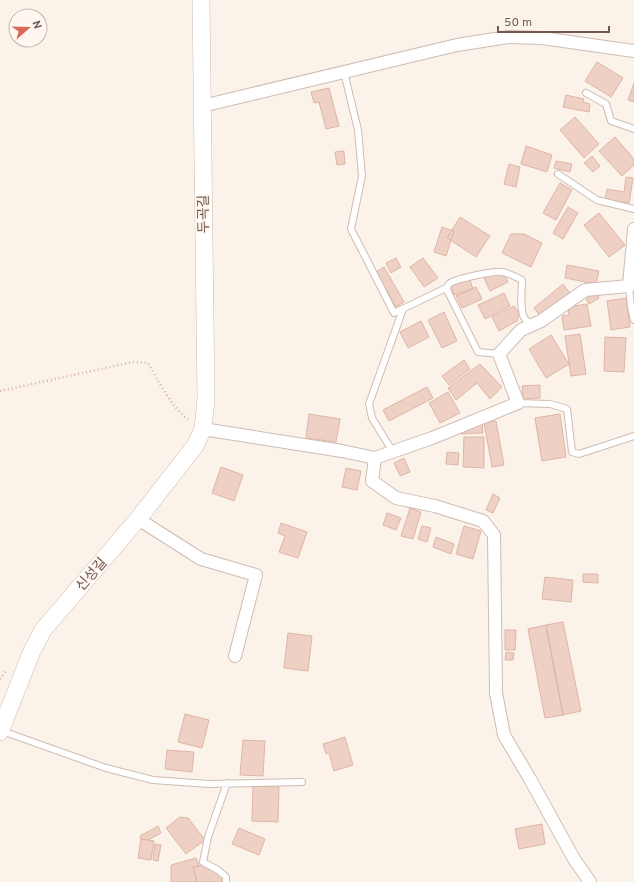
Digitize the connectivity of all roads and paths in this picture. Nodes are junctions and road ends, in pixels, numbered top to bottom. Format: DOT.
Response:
graph roads {
  1 [pos="201,0"];
  2 [pos="634,51"];
  3 [pos="344,72"];
  4 [pos="586,93"];
  5 [pos="202,106"];
  6 [pos="634,129"];
  7 [pos="558,174"];
  8 [pos="634,209"];
  9 [pos="634,229"];
  10 [pos="629,286"];
  11 [pos="446,288"];
  12 [pos="403,309"];
  13 [pos="634,320"];
  14 [pos="536,324"];
  15 [pos="499,354"];
  16 [pos="0,391"];
  17 [pos="518,403"];
  18 [pos="203,429"];
  19 [pos="634,436"];
  20 [pos="393,452"];
  21 [pos="375,458"];
  22 [pos="138,519"];
  23 [pos="235,656"];
  24 [pos="0,731"];
  25 [pos="302,782"];
  26 [pos="227,783"];
  27 [pos="226,882"];
  28 [pos="590,882"];
  1 -- 5 [label="street, 두곡길"];
  2 -- 3 [label="street"];
  3 -- 5 [label="street"];
  3 -- 12 [label="lane"];
  4 -- 6 [label="lane"];
  5 -- 18 [label="street, 두곡길"];
  7 -- 8 [label="lane"];
  9 -- 10 [label="street"];
  10 -- 13 [label="lane"];
  10 -- 14 [label="street"];
  11 -- 12 [label="lane"];
  11 -- 14 [label="lane"];
  11 -- 15 [label="lane"];
  12 -- 20 [label="lane"];
  14 -- 15 [label="street"];
  15 -- 17 [label="street"];
  16 -- 18 [label="path"];
  17 -- 19 [label="lane"];
  17 -- 20 [label="street"];
  18 -- 21 [label="street"];
  18 -- 22 [label="street, 신성길"];
  20 -- 21 [label="street"];
  21 -- 28 [label="street"];
  22 -- 23 [label="street"];
  22 -- 24 [label="street, 신성길"];
  24 -- 26 [label="lane"];
  25 -- 26 [label="lane"];
  26 -- 27 [label="lane"];
}
